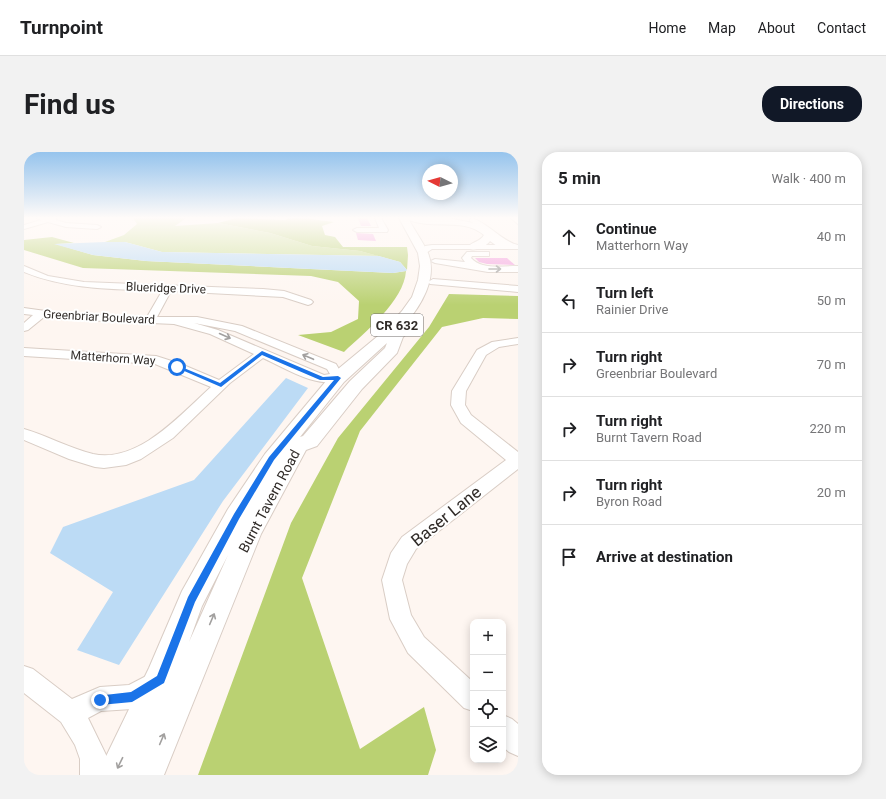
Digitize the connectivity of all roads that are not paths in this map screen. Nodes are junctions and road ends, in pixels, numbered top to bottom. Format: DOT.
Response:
graph roads {
  1 [pos="422,247"];
  2 [pos="428,247"];
  3 [pos="473,247"];
  4 [pos="504,247"];
  5 [pos="518,247"];
  6 [pos="510,253"];
  7 [pos="431,261"];
  8 [pos="473,266"];
  9 [pos="24,269"];
  10 [pos="518,269"];
  11 [pos="168,288"];
  12 [pos="518,289"];
  13 [pos="308,302"];
  14 [pos="24,311"];
  15 [pos="41,314"];
  16 [pos="150,320"];
  17 [pos="174,321"];
  18 [pos="24,328"];
  19 [pos="397,336"];
  20 [pos="518,341"];
  21 [pos="24,352"];
  22 [pos="262,353"];
  23 [pos="338,378"];
  24 [pos="221,386"];
  25 [pos="24,434"];
  26 [pos="299,444"];
  27 [pos="518,460"];
  28 [pos="160,679"];
  29 [pos="33,686"];
  30 [pos="470,696"];
  31 [pos="70,712"];
  32 [pos="506,731"];
  33 [pos="518,742"];
  34 [pos="94,775"];
  35 [pos="114,775"];
  36 [pos="147,775"];
  1 -- 7 [label="main road, Burnt Tavern Road / CR 632"];
  2 -- 7 [label="main road, Burnt Tavern Road / CR 632"];
  3 -- 6 [label="street"];
  3 -- 7 [label="street"];
  4 -- 6 [label="main road"];
  5 -- 6 [label="street"];
  6 -- 8 [label="street"];
  7 -- 8 [label="street"];
  7 -- 12 [label="street"];
  7 -- 19 [label="main road, Burnt Tavern Road / CR 632"];
  7 -- 23 [label="main road, Burnt Tavern Road / CR 632"];
  8 -- 10 [label="street, one-way"];
  9 -- 11 [label="street, Blueridge Drive"];
  11 -- 13 [label="street, Blueridge Drive"];
  11 -- 16 [label="street"];
  14 -- 15 [label="street, Greenbriar Boulevard"];
  15 -- 16 [label="street, Greenbriar Boulevard"];
  15 -- 18 [label="street"];
  16 -- 17 [label="street, Greenbriar Boulevard"];
  17 -- 22 [label="street, Greenbriar Boulevard, one-way"];
  23 -- 17 [label="street, Greenbriar Boulevard, one-way"];
  19 -- 23 [label="main road"];
  19 -- 26 [label="main road, Burnt Tavern Road / CR 632"];
  20 -- 27 [label="street, Baser Lane"];
  21 -- 24 [label="street, Matterhorn Way"];
  22 -- 23 [label="street, Greenbriar Boulevard"];
  22 -- 24 [label="street"];
  23 -- 26 [label="main road"];
  23 -- 28 [label="main road, Burnt Tavern Road / CR 632"];
  24 -- 25 [label="street"];
  36 -- 26 [label="main road, Burnt Tavern Road, one-way"];
  27 -- 30 [label="street, Baser Lane"];
  28 -- 31 [label="street"];
  28 -- 35 [label="main road, Burnt Tavern Road / CR 632, one-way"];
  29 -- 31 [label="street"];
  31 -- 34 [label="street"];
  32 -- 33 [label="street"];
}
